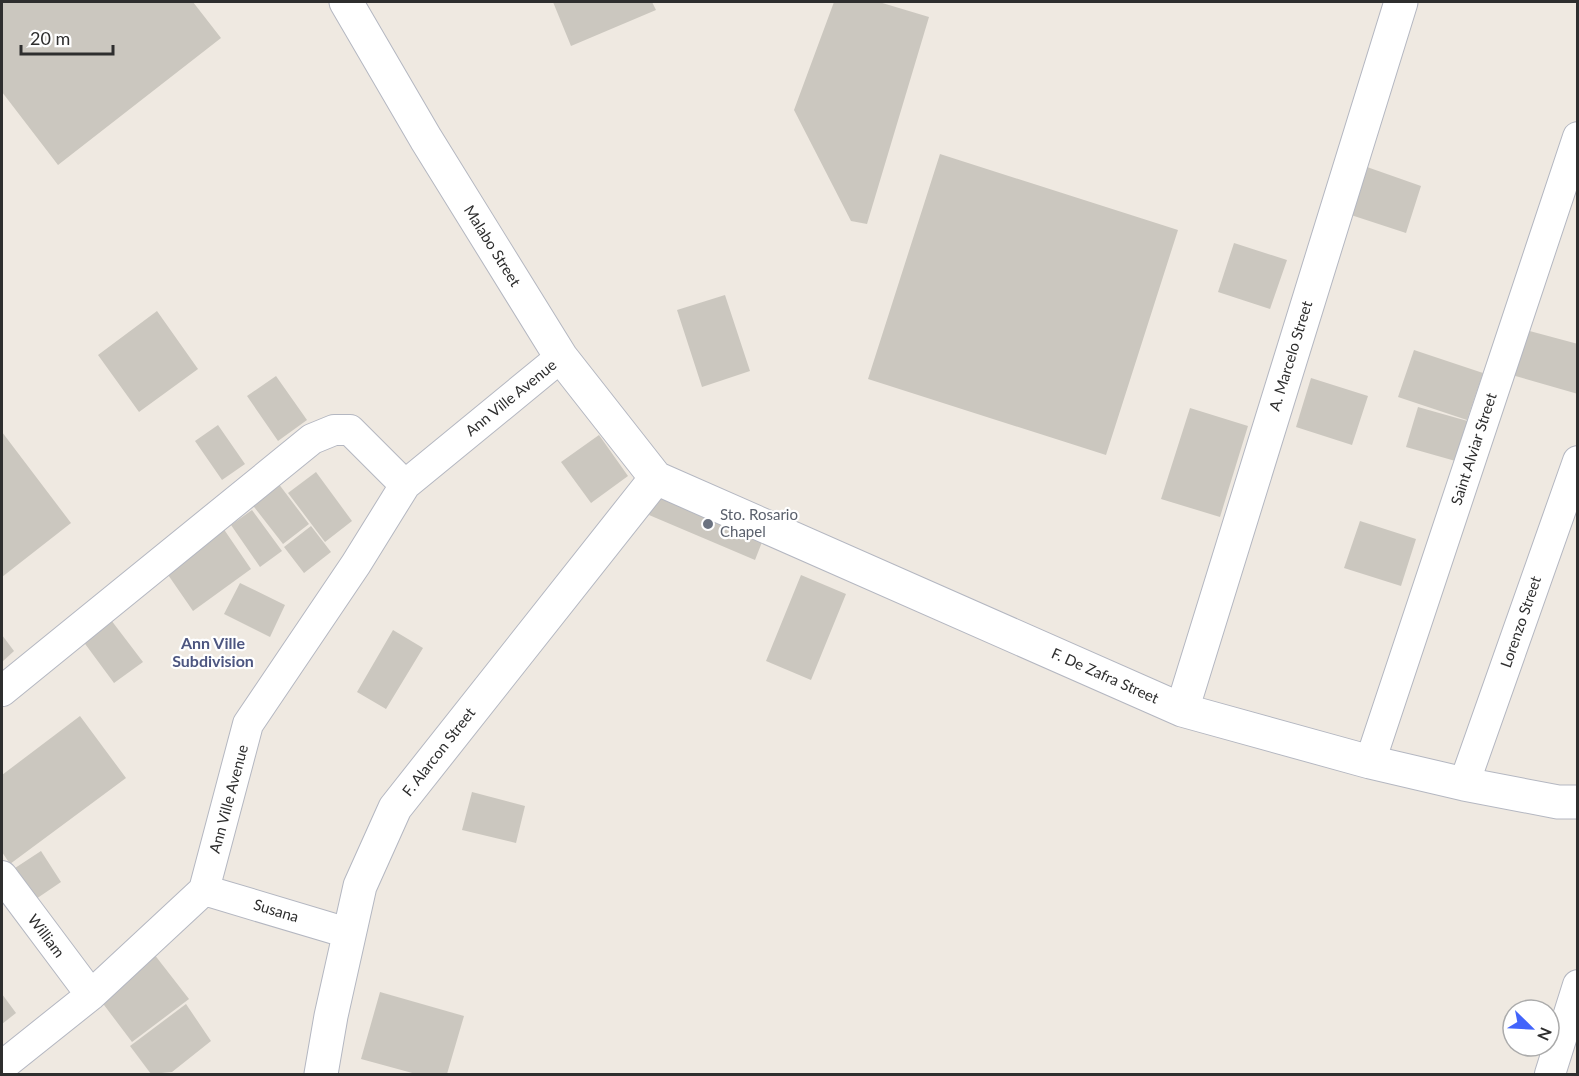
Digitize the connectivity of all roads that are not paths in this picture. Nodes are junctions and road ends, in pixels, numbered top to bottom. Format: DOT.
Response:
graph roads {
  1 [pos="346,2"];
  2 [pos="1401,2"];
  3 [pos="1578,137"];
  4 [pos="561,357"];
  5 [pos="1578,461"];
  6 [pos="656,478"];
  7 [pos="405,485"];
  8 [pos="2,690"];
  9 [pos="1182,710"];
  10 [pos="1370,762"];
  11 [pos="1464,784"];
  12 [pos="1578,802"];
  13 [pos="2,876"];
  14 [pos="204,890"];
  15 [pos="348,933"];
  16 [pos="1578,985"];
  17 [pos="91,995"];
  18 [pos="2,1066"];
  19 [pos="321,1074"];
  20 [pos="1550,1074"];
  1 -- 4 [label="street, Malabo Street"];
  2 -- 9 [label="street, A. Marcelo Street"];
  3 -- 10 [label="street, Saint Alviar Street"];
  4 -- 6 [label="street, Malabo Street"];
  4 -- 7 [label="street, Ann Ville Avenue"];
  5 -- 11 [label="street, Lorenzo Street"];
  6 -- 9 [label="street, F. De Zafra Street"];
  6 -- 15 [label="street, F. Alarcon Street"];
  7 -- 8 [label="street"];
  7 -- 14 [label="street, Ann Ville Avenue"];
  9 -- 10 [label="street, F. De Zafra Street"];
  10 -- 11 [label="street, F. De Zafra Street"];
  11 -- 12 [label="street, F. De Zafra Street"];
  13 -- 17 [label="street, William"];
  14 -- 15 [label="street, Susana"];
  14 -- 17 [label="street"];
  15 -- 19 [label="street, F. Alarcon Street"];
  16 -- 20 [label="street"];
  17 -- 18 [label="street"];
}
